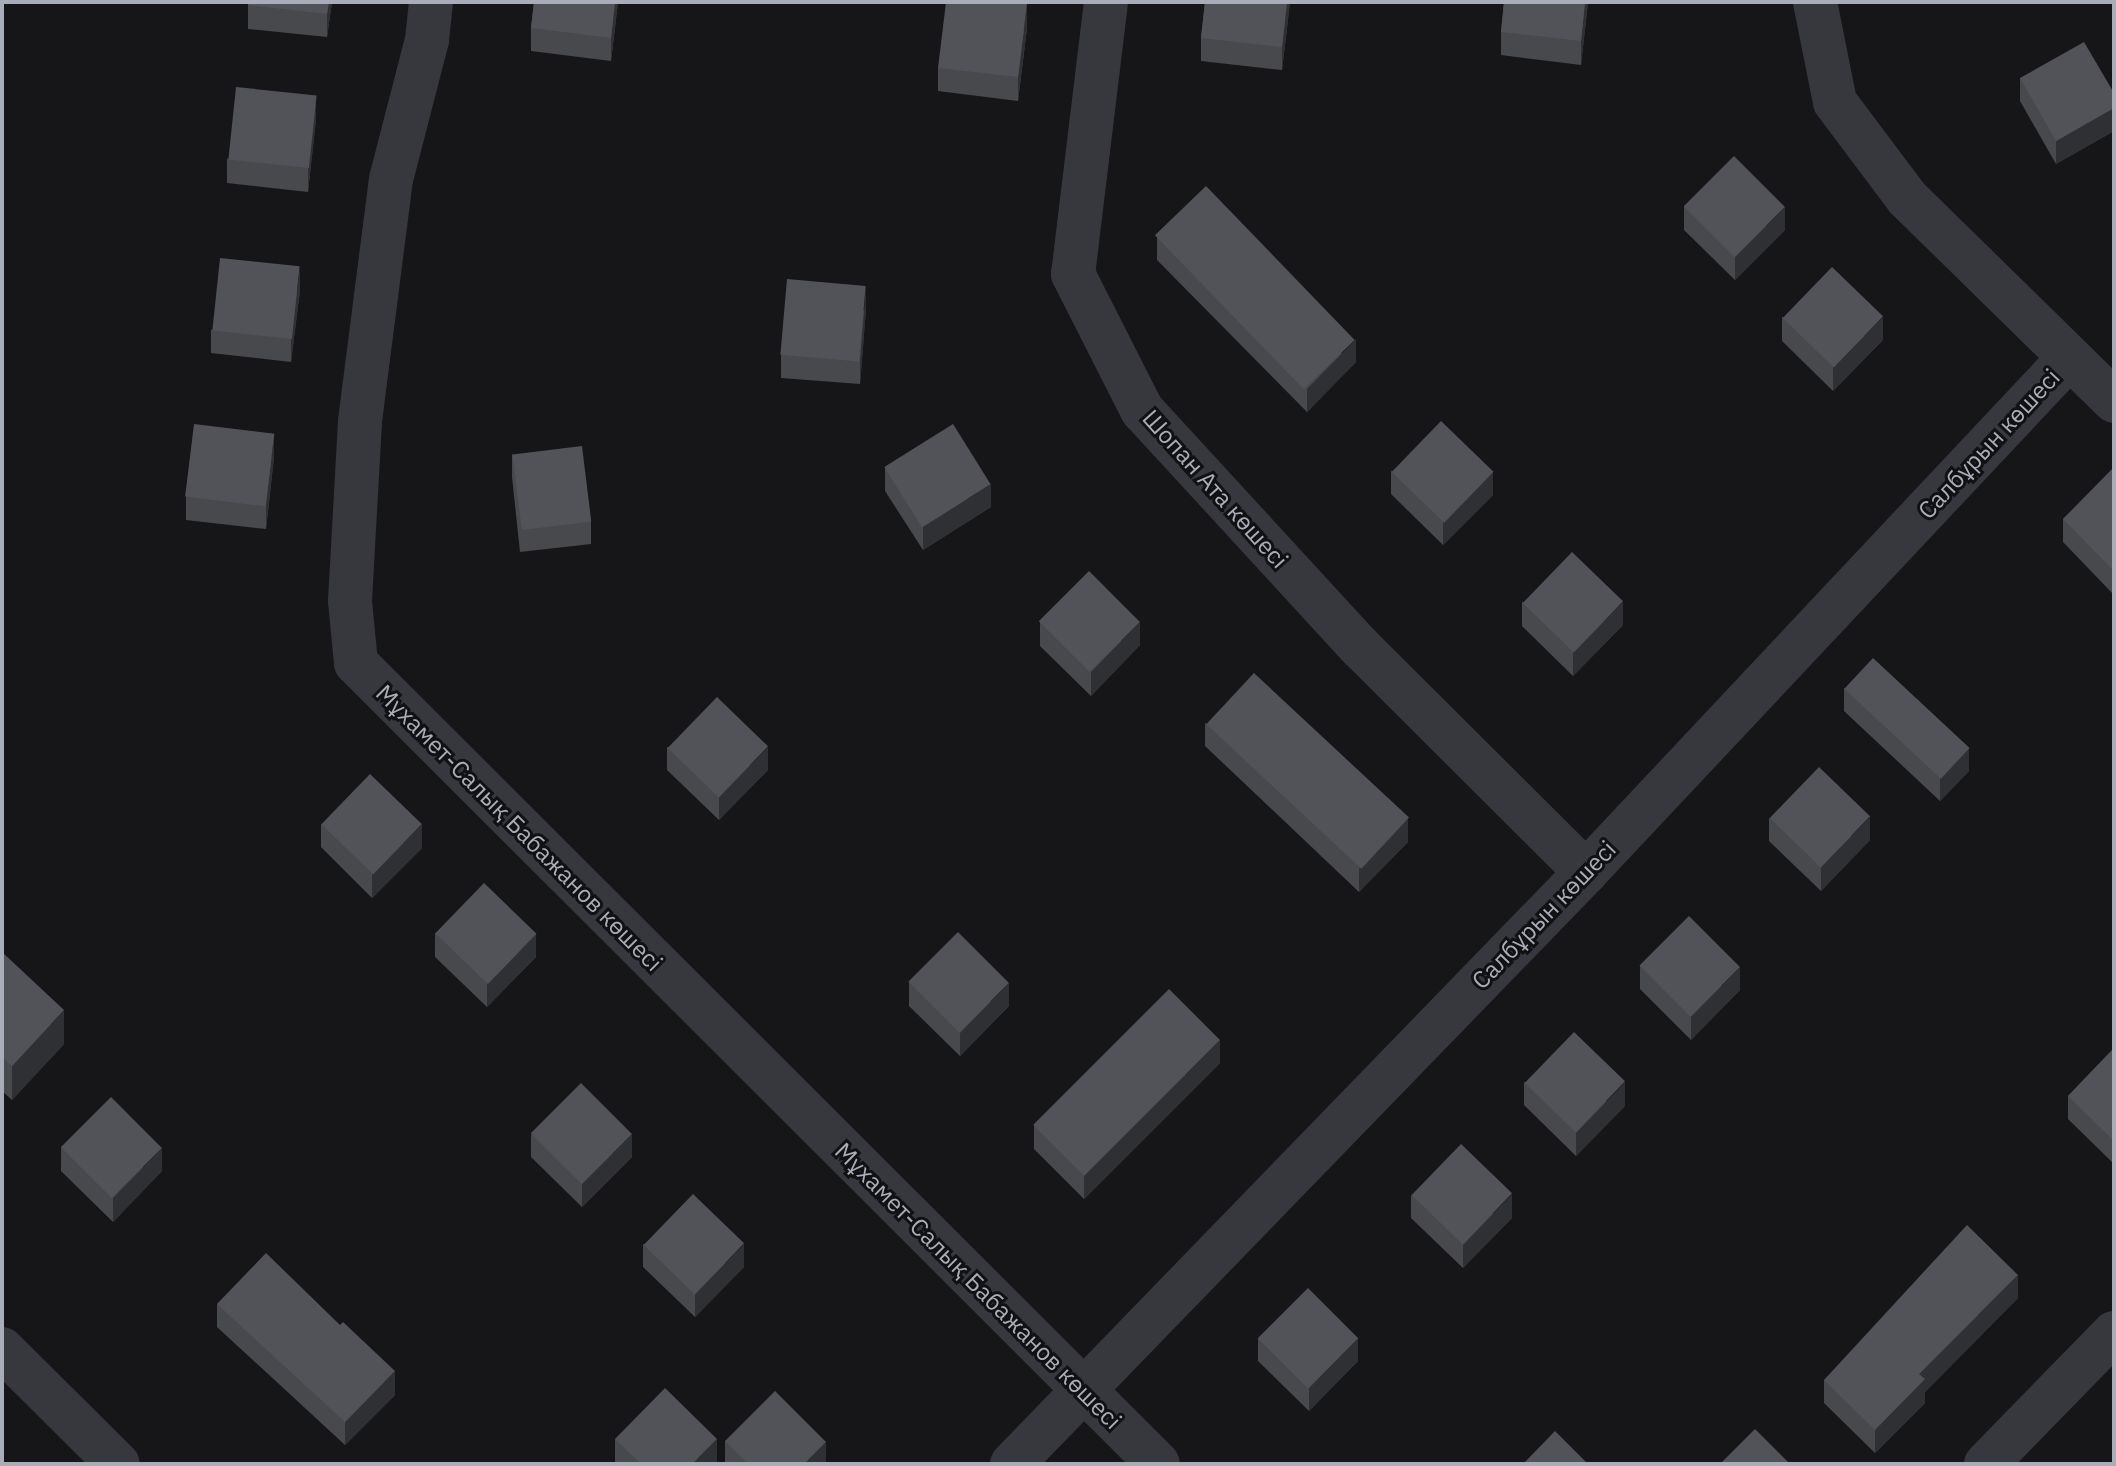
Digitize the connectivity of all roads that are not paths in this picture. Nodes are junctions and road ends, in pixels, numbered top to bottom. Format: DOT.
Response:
graph roads {
  1 [pos="431,2"];
  2 [pos="1106,2"];
  3 [pos="1815,2"];
  4 [pos="2068,359"];
  5 [pos="2114,401"];
  6 [pos="1586,872"];
  7 [pos="2114,1333"];
  8 [pos="2,1349"];
  9 [pos="1082,1389"];
  10 [pos="118,1464"];
  11 [pos="1012,1464"];
  12 [pos="1158,1464"];
  13 [pos="1986,1464"];
  1 -- 9 [label="street, Мұхамет-Салық Бабажанов көшесі"];
  2 -- 6 [label="street, Шопан Ата көшесі"];
  3 -- 4 [label="street"];
  4 -- 5 [label="street"];
  4 -- 6 [label="street, Салбұрын көшесі"];
  6 -- 9 [label="street, Салбұрын көшесі"];
  7 -- 13 [label="street"];
  8 -- 10 [label="street"];
  9 -- 11 [label="street, Салбұрын көшесі"];
  9 -- 12 [label="street, Мұхамет-Салық Бабажанов көшесі"];
}
